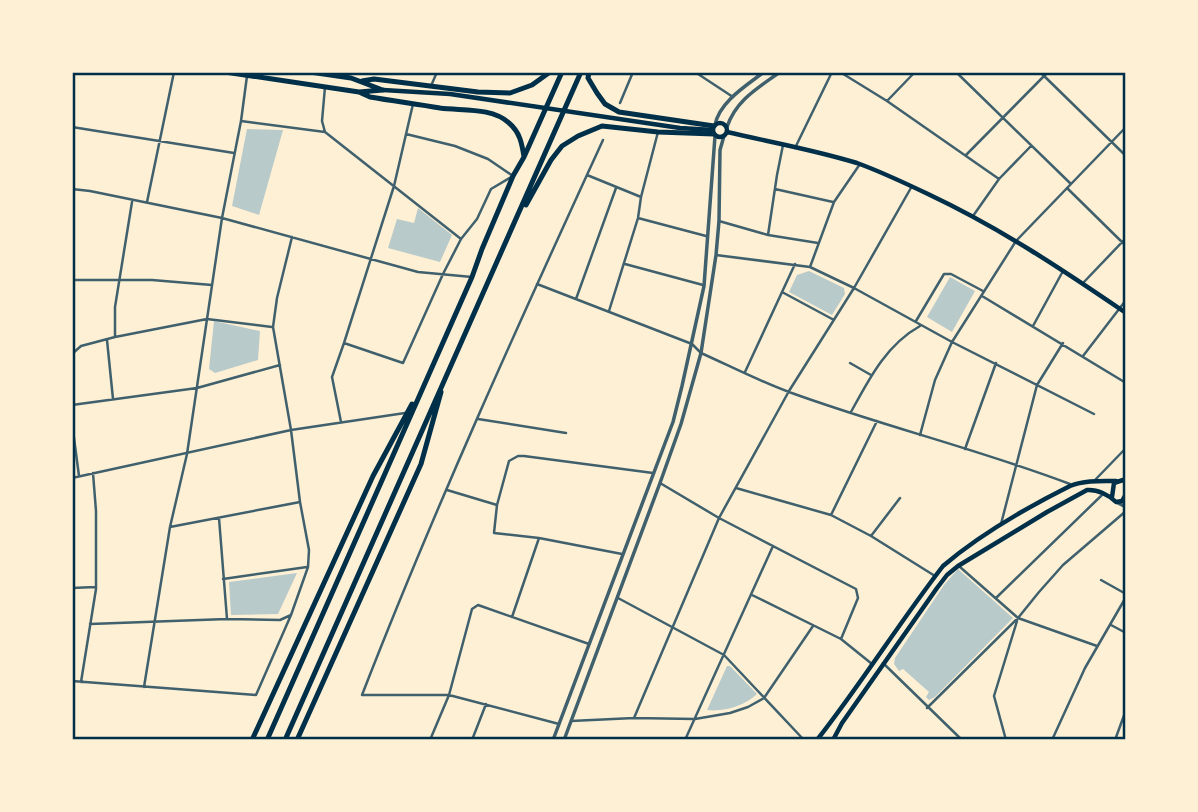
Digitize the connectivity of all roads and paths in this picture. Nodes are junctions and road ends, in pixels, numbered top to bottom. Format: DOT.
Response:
graph roads {
  1 [pos="174,72"];
  2 [pos="225,72"];
  3 [pos="310,72"];
  4 [pos="437,72"];
  5 [pos="511,72"];
  6 [pos="519,72"];
  7 [pos="551,72"];
  8 [pos="562,72"];
  9 [pos="581,72"];
  10 [pos="589,72"];
  11 [pos="633,72"];
  12 [pos="695,72"];
  13 [pos="764,72"];
  14 [pos="780,72"];
  15 [pos="832,72"];
  16 [pos="840,72"];
  17 [pos="915,72"];
  18 [pos="956,72"];
  19 [pos="1040,72"];
  20 [pos="1048,72"];
  21 [pos="247,75"];
  22 [pos="352,75"];
  23 [pos="1044,76"];
  24 [pos="362,81"];
  25 [pos="431,86"];
  26 [pos="325,87"];
  27 [pos="383,90"];
  28 [pos="359,92"];
  29 [pos="733,97"];
  30 [pos="887,101"];
  31 [pos="620,103"];
  32 [pos="413,104"];
  33 [pos="1002,118"];
  34 [pos="241,121"];
  35 [pos="72,127"];
  36 [pos="1126,127"];
  37 [pos="714,130"];
  38 [pos="326,132"];
  39 [pos="657,132"];
  40 [pos="726,132"];
  41 [pos="406,134"];
  42 [pos="603,140"];
  43 [pos="160,141"];
  44 [pos="1113,141"];
  45 [pos="783,145"];
  46 [pos="1031,146"];
  47 [pos="795,148"];
  48 [pos="234,153"];
  49 [pos="966,155"];
  50 [pos="1126,156"];
  51 [pos="524,157"];
  52 [pos="859,164"];
  53 [pos="587,175"];
  54 [pos="513,176"];
  55 [pos="999,179"];
  56 [pos="1071,184"];
  57 [pos="394,186"];
  58 [pos="912,186"];
  59 [pos="616,188"];
  60 [pos="1067,188"];
  61 [pos="72,189"];
  62 [pos="775,189"];
  63 [pos="641,197"];
  64 [pos="133,201"];
  65 [pos="147,202"];
  66 [pos="834,202"];
  67 [pos="973,216"];
  68 [pos="222,218"];
  69 [pos="638,218"];
  70 [pos="719,221"];
  71 [pos="511,232"];
  72 [pos="768,235"];
  73 [pos="292,237"];
  74 [pos="708,237"];
  75 [pos="1126,238"];
  76 [pos="461,239"];
  77 [pos="1016,240"];
  78 [pos="1123,242"];
  79 [pos="818,243"];
  80 [pos="1126,246"];
  81 [pos="716,255"];
  82 [pos="371,258"];
  83 [pos="625,264"];
  84 [pos="795,264"];
  85 [pos="810,267"];
  86 [pos="1063,271"];
  87 [pos="443,274"];
  88 [pos="472,277"];
  89 [pos="119,279"];
  90 [pos="72,281"];
  91 [pos="1083,283"];
  92 [pos="537,284"];
  93 [pos="212,285"];
  94 [pos="704,286"];
  95 [pos="854,288"];
  96 [pos="983,291"];
  97 [pos="782,292"];
  98 [pos="981,295"];
  99 [pos="576,299"];
  100 [pos="1126,300"];
  101 [pos="1120,309"];
  102 [pos="609,311"];
  103 [pos="1126,313"];
  104 [pos="207,319"];
  105 [pos="834,320"];
  106 [pos="916,321"];
  107 [pos="921,325"];
  108 [pos="1033,326"];
  109 [pos="273,327"];
  110 [pos="115,337"];
  111 [pos="107,340"];
  112 [pos="952,342"];
  113 [pos="344,343"];
  114 [pos="1063,343"];
  115 [pos="692,344"];
  116 [pos="701,353"];
  117 [pos="72,354"];
  118 [pos="1083,356"];
  119 [pos="850,363"];
  120 [pos="996,363"];
  121 [pos="280,365"];
  122 [pos="430,370"];
  123 [pos="447,372"];
  124 [pos="746,372"];
  125 [pos="871,375"];
  126 [pos="1126,383"];
  127 [pos="1037,385"];
  128 [pos="197,388"];
  129 [pos="789,391"];
  130 [pos="113,399"];
  131 [pos="72,405"];
  132 [pos="851,412"];
  133 [pos="407,413"];
  134 [pos="1094,414"];
  135 [pos="478,419"];
  136 [pos="877,421"];
  137 [pos="341,422"];
  138 [pos="72,423"];
  139 [pos="291,430"];
  140 [pos="566,433"];
  141 [pos="920,435"];
  142 [pos="1126,448"];
  143 [pos="965,450"];
  144 [pos="187,454"];
  145 [pos="1017,464"];
  146 [pos="93,473"];
  147 [pos="653,473"];
  148 [pos="79,477"];
  149 [pos="72,478"];
  150 [pos="1125,480"];
  151 [pos="1094,481"];
  152 [pos="1116,481"];
  153 [pos="660,483"];
  154 [pos="1073,485"];
  155 [pos="736,488"];
  156 [pos="447,490"];
  157 [pos="1102,494"];
  158 [pos="1126,497"];
  159 [pos="900,498"];
  160 [pos="1114,500"];
  161 [pos="300,502"];
  162 [pos="497,505"];
  163 [pos="1126,509"];
  164 [pos="831,515"];
  165 [pos="219,518"];
  166 [pos="719,518"];
  167 [pos="1001,526"];
  168 [pos="170,527"];
  169 [pos="870,536"];
  170 [pos="539,538"];
  171 [pos="774,545"];
  172 [pos="622,554"];
  173 [pos="958,565"];
  174 [pos="308,567"];
  175 [pos="935,576"];
  176 [pos="223,579"];
  177 [pos="1101,580"];
  178 [pos="96,587"];
  179 [pos="72,588"];
  180 [pos="752,595"];
  181 [pos="1126,596"];
  182 [pos="618,598"];
  183 [pos="996,598"];
  184 [pos="291,615"];
  185 [pos="512,617"];
  186 [pos="1018,618"];
  187 [pos="227,619"];
  188 [pos="154,621"];
  189 [pos="90,624"];
  190 [pos="1110,625"];
  191 [pos="813,626"];
  192 [pos="673,628"];
  193 [pos="1126,633"];
  194 [pos="841,639"];
  195 [pos="589,644"];
  196 [pos="1097,646"];
  197 [pos="724,655"];
  198 [pos="883,663"];
  199 [pos="872,664"];
  200 [pos="72,681"];
  201 [pos="81,682"];
  202 [pos="144,687"];
  203 [pos="449,695"];
  204 [pos="764,698"];
  205 [pos="486,704"];
  206 [pos="927,708"];
  207 [pos="1126,710"];
  208 [pos="634,718"];
  209 [pos="695,719"];
  210 [pos="570,721"];
  211 [pos="559,724"];
  212 [pos="957,738"];
  213 [pos="1126,739"];
  214 [pos="253,740"];
  215 [pos="267,740"];
  216 [pos="285,740"];
  217 [pos="298,740"];
  218 [pos="430,740"];
  219 [pos="472,740"];
  220 [pos="553,740"];
  221 [pos="564,740"];
  222 [pos="685,740"];
  223 [pos="804,740"];
  224 [pos="811,740"];
  225 [pos="817,740"];
  226 [pos="833,740"];
  227 [pos="962,740"];
  228 [pos="1006,740"];
  229 [pos="1052,740"];
  230 [pos="1105,740"];
  231 [pos="1115,740"];
  1 -- 43 [label="street"];
  2 -- 21 [label="highway"];
  3 -- 22 [label="highway"];
  4 -- 25 [label="street"];
  5 -- 6 [label="street"];
  7 -- 25 [label="highway"];
  8 -- 51 [label="highway"];
  9 -- 71 [label="highway"];
  10 -- 37 [label="highway"];
  11 -- 31 [label="street"];
  12 -- 29 [label="street"];
  13 -- 29 [label="street"];
  14 -- 40 [label="street"];
  15 -- 47 [label="street"];
  16 -- 30 [label="street"];
  17 -- 30 [label="street"];
  18 -- 33 [label="street"];
  19 -- 23 [label="street"];
  20 -- 23 [label="street"];
  21 -- 26 [label="highway"];
  21 -- 34 [label="street"];
  22 -- 24 [label="highway"];
  23 -- 33 [label="street"];
  23 -- 44 [label="street"];
  24 -- 25 [label="highway"];
  24 -- 27 [label="highway"];
  26 -- 28 [label="highway"];
  26 -- 38 [label="street"];
  27 -- 28 [label="highway"];
  27 -- 37 [label="main road"];
  28 -- 32 [label="highway"];
  29 -- 37 [label="street"];
  30 -- 49 [label="street"];
  32 -- 41 [label="street"];
  32 -- 51 [label="highway"];
  33 -- 46 [label="street"];
  33 -- 49 [label="street"];
  34 -- 38 [label="street"];
  34 -- 48 [label="street"];
  35 -- 43 [label="street"];
  36 -- 44 [label="street"];
  37 -- 39 [label="highway"];
  37 -- 40 [label="main road"];
  37 -- 40 [label="main road"];
  37 -- 74 [label="street"];
  38 -- 57 [label="street"];
  39 -- 63 [label="street"];
  39 -- 71 [label="highway"];
  40 -- 45 [label="main road"];
  40 -- 70 [label="street"];
  41 -- 54 [label="street"];
  41 -- 57 [label="street"];
  42 -- 53 [label="street"];
  43 -- 48 [label="street"];
  43 -- 65 [label="street"];
  44 -- 50 [label="street"];
  44 -- 56 [label="street"];
  45 -- 47 [label="main road"];
  45 -- 62 [label="street"];
  46 -- 55 [label="street"];
  46 -- 56 [label="street"];
  47 -- 52 [label="main road"];
  48 -- 68 [label="street"];
  49 -- 55 [label="street"];
  51 -- 54 [label="highway"];
  52 -- 58 [label="main road"];
  52 -- 66 [label="street"];
  53 -- 59 [label="street"];
  53 -- 92 [label="street"];
  54 -- 76 [label="street"];
  54 -- 88 [label="highway"];
  55 -- 67 [label="street"];
  56 -- 60 [label="street"];
  57 -- 76 [label="street"];
  57 -- 82 [label="street"];
  58 -- 67 [label="main road"];
  58 -- 95 [label="street"];
  59 -- 63 [label="street"];
  59 -- 99 [label="street"];
  60 -- 77 [label="street"];
  60 -- 78 [label="street"];
  61 -- 64 [label="street"];
  62 -- 66 [label="street"];
  62 -- 72 [label="street"];
  63 -- 69 [label="street"];
  64 -- 65 [label="street"];
  64 -- 89 [label="street"];
  65 -- 68 [label="street"];
  66 -- 79 [label="street"];
  67 -- 77 [label="main road"];
  68 -- 73 [label="street"];
  68 -- 93 [label="street"];
  69 -- 74 [label="street"];
  69 -- 83 [label="street"];
  70 -- 72 [label="street"];
  70 -- 81 [label="street"];
  71 -- 123 [label="highway"];
  72 -- 79 [label="street"];
  73 -- 82 [label="street"];
  73 -- 109 [label="street"];
  74 -- 94 [label="street"];
  75 -- 78 [label="street"];
  76 -- 87 [label="street"];
  77 -- 86 [label="main road"];
  77 -- 96 [label="street"];
  78 -- 80 [label="street"];
  78 -- 91 [label="street"];
  79 -- 85 [label="street"];
  81 -- 84 [label="street"];
  81 -- 116 [label="street"];
  82 -- 87 [label="street"];
  82 -- 113 [label="street"];
  83 -- 94 [label="street"];
  83 -- 102 [label="street"];
  84 -- 85 [label="street"];
  84 -- 97 [label="street"];
  85 -- 95 [label="street"];
  86 -- 91 [label="main road"];
  86 -- 108 [label="street"];
  87 -- 88 [label="street"];
  87 -- 113 [label="street"];
  88 -- 122 [label="highway"];
  89 -- 90 [label="street"];
  89 -- 93 [label="street"];
  89 -- 110 [label="street"];
  91 -- 101 [label="main road"];
  92 -- 99 [label="street"];
  92 -- 135 [label="street"];
  93 -- 104 [label="street"];
  94 -- 115 [label="street"];
  95 -- 105 [label="street"];
  95 -- 106 [label="street"];
  96 -- 98 [label="street"];
  96 -- 106 [label="street"];
  97 -- 105 [label="street"];
  97 -- 124 [label="street"];
  98 -- 108 [label="street"];
  98 -- 112 [label="street"];
  99 -- 102 [label="street"];
  100 -- 101 [label="street"];
  101 -- 103 [label="main road"];
  101 -- 118 [label="street"];
  102 -- 115 [label="street"];
  104 -- 109 [label="street"];
  104 -- 110 [label="street"];
  104 -- 128 [label="street"];
  105 -- 129 [label="street"];
  106 -- 107 [label="street"];
  107 -- 112 [label="street"];
  107 -- 125 [label="street"];
  108 -- 114 [label="street"];
  109 -- 121 [label="street"];
  110 -- 111 [label="street"];
  111 -- 117 [label="street"];
  111 -- 130 [label="street"];
  112 -- 120 [label="street"];
  112 -- 141 [label="street"];
  113 -- 137 [label="street"];
  114 -- 118 [label="street"];
  114 -- 127 [label="street"];
  115 -- 116 [label="street"];
  115 -- 147 [label="street"];
  116 -- 124 [label="street"];
  116 -- 153 [label="street"];
  118 -- 126 [label="street"];
  119 -- 125 [label="street"];
  120 -- 127 [label="street"];
  120 -- 143 [label="street"];
  121 -- 128 [label="street"];
  121 -- 139 [label="street"];
  122 -- 133 [label="highway"];
  122 -- 215 [label="highway"];
  123 -- 216 [label="highway"];
  123 -- 217 [label="highway"];
  124 -- 129 [label="street"];
  125 -- 132 [label="street"];
  127 -- 134 [label="street"];
  127 -- 145 [label="street"];
  128 -- 130 [label="street"];
  128 -- 144 [label="street"];
  129 -- 132 [label="street"];
  129 -- 155 [label="street"];
  130 -- 131 [label="street"];
  132 -- 136 [label="street"];
  133 -- 137 [label="street"];
  133 -- 214 [label="highway"];
  135 -- 140 [label="street"];
  135 -- 156 [label="street"];
  136 -- 141 [label="street"];
  136 -- 164 [label="street"];
  137 -- 139 [label="street"];
  138 -- 148 [label="street"];
  139 -- 144 [label="street"];
  139 -- 161 [label="street"];
  141 -- 143 [label="street"];
  142 -- 151 [label="street"];
  143 -- 145 [label="street"];
  144 -- 146 [label="street"];
  144 -- 168 [label="street"];
  145 -- 154 [label="street"];
  145 -- 167 [label="street"];
  146 -- 148 [label="street"];
  146 -- 178 [label="street"];
  147 -- 162 [label="street"];
  147 -- 172 [label="street"];
  148 -- 149 [label="street"];
  150 -- 152 [label="main road"];
  151 -- 152 [label="main road"];
  151 -- 154 [label="main road"];
  152 -- 160 [label="main road"];
  153 -- 166 [label="street"];
  153 -- 182 [label="street"];
  154 -- 167 [label="main road"];
  155 -- 164 [label="street"];
  155 -- 166 [label="street"];
  156 -- 162 [label="street"];
  156 -- 203 [label="street"];
  157 -- 160 [label="main road"];
  157 -- 173 [label="main road"];
  157 -- 183 [label="street"];
  158 -- 160 [label="main road"];
  159 -- 169 [label="street"];
  160 -- 163 [label="street"];
  161 -- 165 [label="street"];
  161 -- 174 [label="street"];
  162 -- 170 [label="street"];
  163 -- 186 [label="street"];
  164 -- 169 [label="street"];
  165 -- 168 [label="street"];
  165 -- 176 [label="street"];
  166 -- 171 [label="street"];
  166 -- 192 [label="street"];
  167 -- 175 [label="main road"];
  168 -- 188 [label="street"];
  169 -- 175 [label="street"];
  170 -- 172 [label="street"];
  170 -- 185 [label="street"];
  171 -- 180 [label="street"];
  171 -- 194 [label="street"];
  172 -- 195 [label="street"];
  173 -- 183 [label="street"];
  173 -- 198 [label="main road"];
  174 -- 176 [label="street"];
  174 -- 184 [label="street"];
  175 -- 199 [label="main road"];
  176 -- 187 [label="street"];
  177 -- 181 [label="street"];
  178 -- 179 [label="street"];
  178 -- 189 [label="street"];
  180 -- 191 [label="street"];
  180 -- 197 [label="street"];
  181 -- 190 [label="street"];
  182 -- 192 [label="street"];
  182 -- 210 [label="street"];
  183 -- 186 [label="street"];
  184 -- 187 [label="street"];
  184 -- 202 [label="street"];
  185 -- 195 [label="street"];
  185 -- 203 [label="street"];
  186 -- 196 [label="street"];
  186 -- 206 [label="street"];
  186 -- 228 [label="street"];
  187 -- 188 [label="street"];
  188 -- 189 [label="street"];
  188 -- 202 [label="street"];
  189 -- 201 [label="street"];
  190 -- 193 [label="street"];
  190 -- 196 [label="street"];
  191 -- 194 [label="street"];
  191 -- 204 [label="street"];
  192 -- 197 [label="street"];
  192 -- 208 [label="street"];
  194 -- 199 [label="street"];
  195 -- 211 [label="street"];
  196 -- 229 [label="street"];
  197 -- 204 [label="street"];
  197 -- 209 [label="street"];
  198 -- 206 [label="street"];
  198 -- 226 [label="main road"];
  199 -- 225 [label="main road"];
  200 -- 201 [label="street"];
  201 -- 202 [label="street"];
  203 -- 205 [label="street"];
  203 -- 218 [label="street"];
  204 -- 209 [label="street"];
  204 -- 223 [label="street"];
  205 -- 211 [label="street"];
  205 -- 219 [label="street"];
  206 -- 212 [label="street"];
  207 -- 231 [label="street"];
  208 -- 209 [label="street"];
  208 -- 210 [label="street"];
  209 -- 222 [label="street"];
  210 -- 221 [label="street"];
  211 -- 220 [label="street"];
  212 -- 227 [label="street"];
  213 -- 231 [label="street"];
  224 -- 225 [label="main road"];
  230 -- 231 [label="street"];
}
